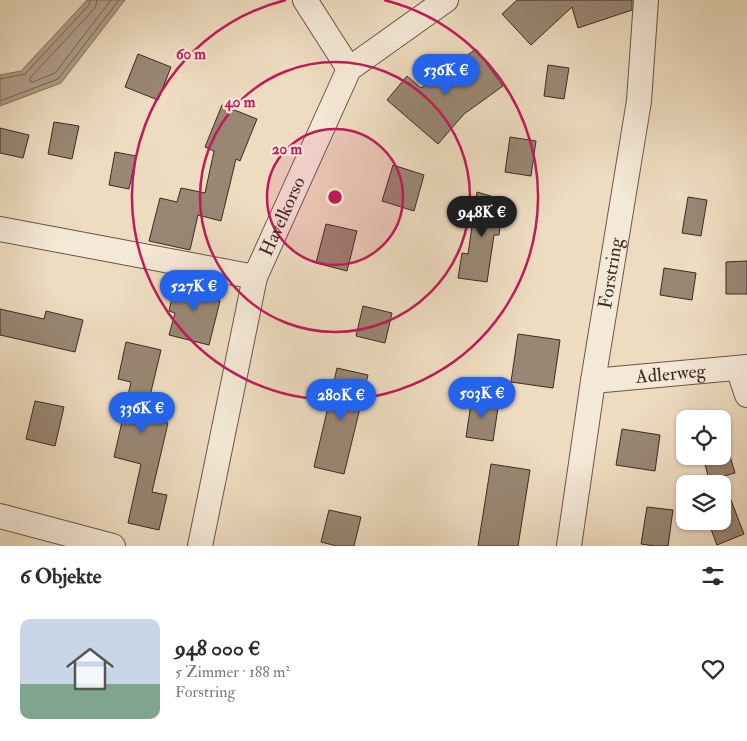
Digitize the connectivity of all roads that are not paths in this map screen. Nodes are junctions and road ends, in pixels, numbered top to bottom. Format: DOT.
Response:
graph roads {
  1 [pos="305,0"];
  2 [pos="446,0"];
  3 [pos="646,0"];
  4 [pos="350,69"];
  5 [pos="0,229"];
  6 [pos="255,277"];
  7 [pos="742,368"];
  8 [pos="593,381"];
  9 [pos="747,395"];
  10 [pos="0,516"];
  11 [pos="113,546"];
  12 [pos="200,546"];
  13 [pos="569,546"];
  1 -- 4 [label="street"];
  2 -- 4 [label="street, Havelkorso"];
  3 -- 8 [label="street, Forstring"];
  4 -- 6 [label="street, Havelkorso"];
  5 -- 6 [label="street"];
  6 -- 12 [label="street, Havelkorso"];
  7 -- 8 [label="street, Adlerweg"];
  7 -- 9 [label="street"];
  8 -- 13 [label="street, Forstring"];
  10 -- 11 [label="street"];
}
